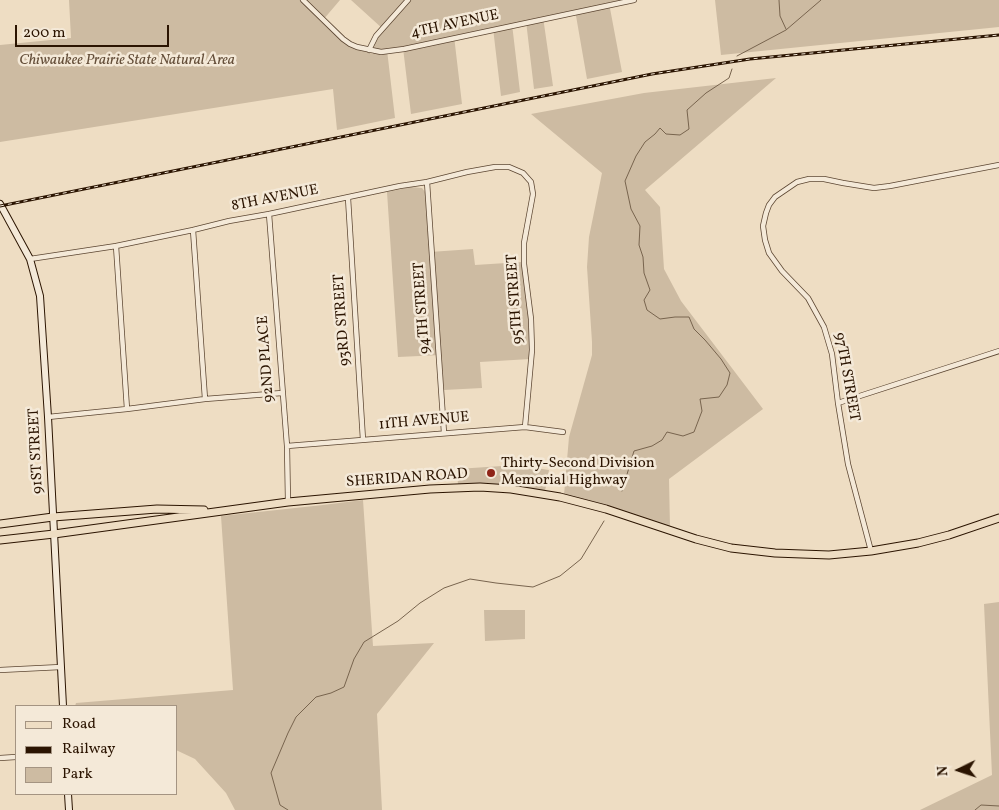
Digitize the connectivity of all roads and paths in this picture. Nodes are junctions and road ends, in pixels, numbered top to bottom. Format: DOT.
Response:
graph roads {
  1 [pos="303,0"];
  2 [pos="408,0"];
  3 [pos="634,0"];
  4 [pos="369,50"];
  5 [pos="999,165"];
  6 [pos="523,173"];
  7 [pos="427,182"];
  8 [pos="348,198"];
  9 [pos="0,204"];
  10 [pos="269,214"];
  11 [pos="193,230"];
  12 [pos="116,246"];
  13 [pos="30,259"];
  14 [pos="999,351"];
  15 [pos="282,393"];
  16 [pos="204,399"];
  17 [pos="838,403"];
  18 [pos="127,409"];
  19 [pos="48,417"];
  20 [pos="525,427"];
  21 [pos="563,432"];
  22 [pos="444,433"];
  23 [pos="363,440"];
  24 [pos="287,446"];
  25 [pos="288,502"];
  26 [pos="226,510"];
  27 [pos="53,517"];
  28 [pos="999,518"];
  29 [pos="0,524"];
  30 [pos="54,534"];
  31 [pos="0,540"];
  32 [pos="871,551"];
  33 [pos="61,667"];
  34 [pos="0,670"];
  35 [pos="63,705"];
  36 [pos="15,757"];
  37 [pos="0,758"];
  38 [pos="68,795"];
  39 [pos="69,810"];
  1 -- 4 [label="street"];
  2 -- 4 [label="street"];
  3 -- 4 [label="street, 4TH AVENUE"];
  5 -- 17 [label="street, 97TH STREET"];
  6 -- 7 [label="street, 8TH AVENUE"];
  6 -- 20 [label="street, 95TH STREET"];
  7 -- 8 [label="street, 8TH AVENUE"];
  7 -- 22 [label="street, 94TH STREET"];
  8 -- 10 [label="street, 8TH AVENUE"];
  8 -- 23 [label="street, 93RD STREET"];
  9 -- 13 [label="street, 91ST STREET"];
  10 -- 11 [label="street, 8TH AVENUE"];
  10 -- 15 [label="street, 92ND PLACE"];
  11 -- 12 [label="street, 8TH AVENUE"];
  11 -- 16 [label="street"];
  12 -- 13 [label="street, 8TH AVENUE"];
  12 -- 18 [label="street"];
  13 -- 19 [label="street, 91ST STREET"];
  14 -- 17 [label="street"];
  15 -- 16 [label="street"];
  15 -- 24 [label="street, 92ND PLACE"];
  16 -- 18 [label="street"];
  17 -- 32 [label="street, 97TH STREET"];
  18 -- 19 [label="street"];
  19 -- 27 [label="street, 91ST STREET"];
  20 -- 21 [label="street, 11TH AVENUE"];
  20 -- 22 [label="street, 11TH AVENUE"];
  22 -- 23 [label="street, 11TH AVENUE"];
  23 -- 24 [label="street, 11TH AVENUE"];
  24 -- 25 [label="street, 92ND PLACE"];
  25 -- 26 [label="main road, SHERIDAN ROAD"];
  25 -- 32 [label="main road, SHERIDAN ROAD"];
  26 -- 27 [label="main road, SHERIDAN ROAD"];
  26 -- 30 [label="main road, SHERIDAN ROAD"];
  27 -- 29 [label="main road, SHERIDAN ROAD"];
  27 -- 30 [label="street, 91ST STREET"];
  28 -- 32 [label="main road, SHERIDAN ROAD"];
  30 -- 31 [label="main road, SHERIDAN ROAD"];
  30 -- 33 [label="street, 91ST STREET"];
  33 -- 34 [label="street"];
  33 -- 35 [label="street, 91ST STREET"];
  36 -- 37 [label="street"];
  38 -- 39 [label="street"];
}
